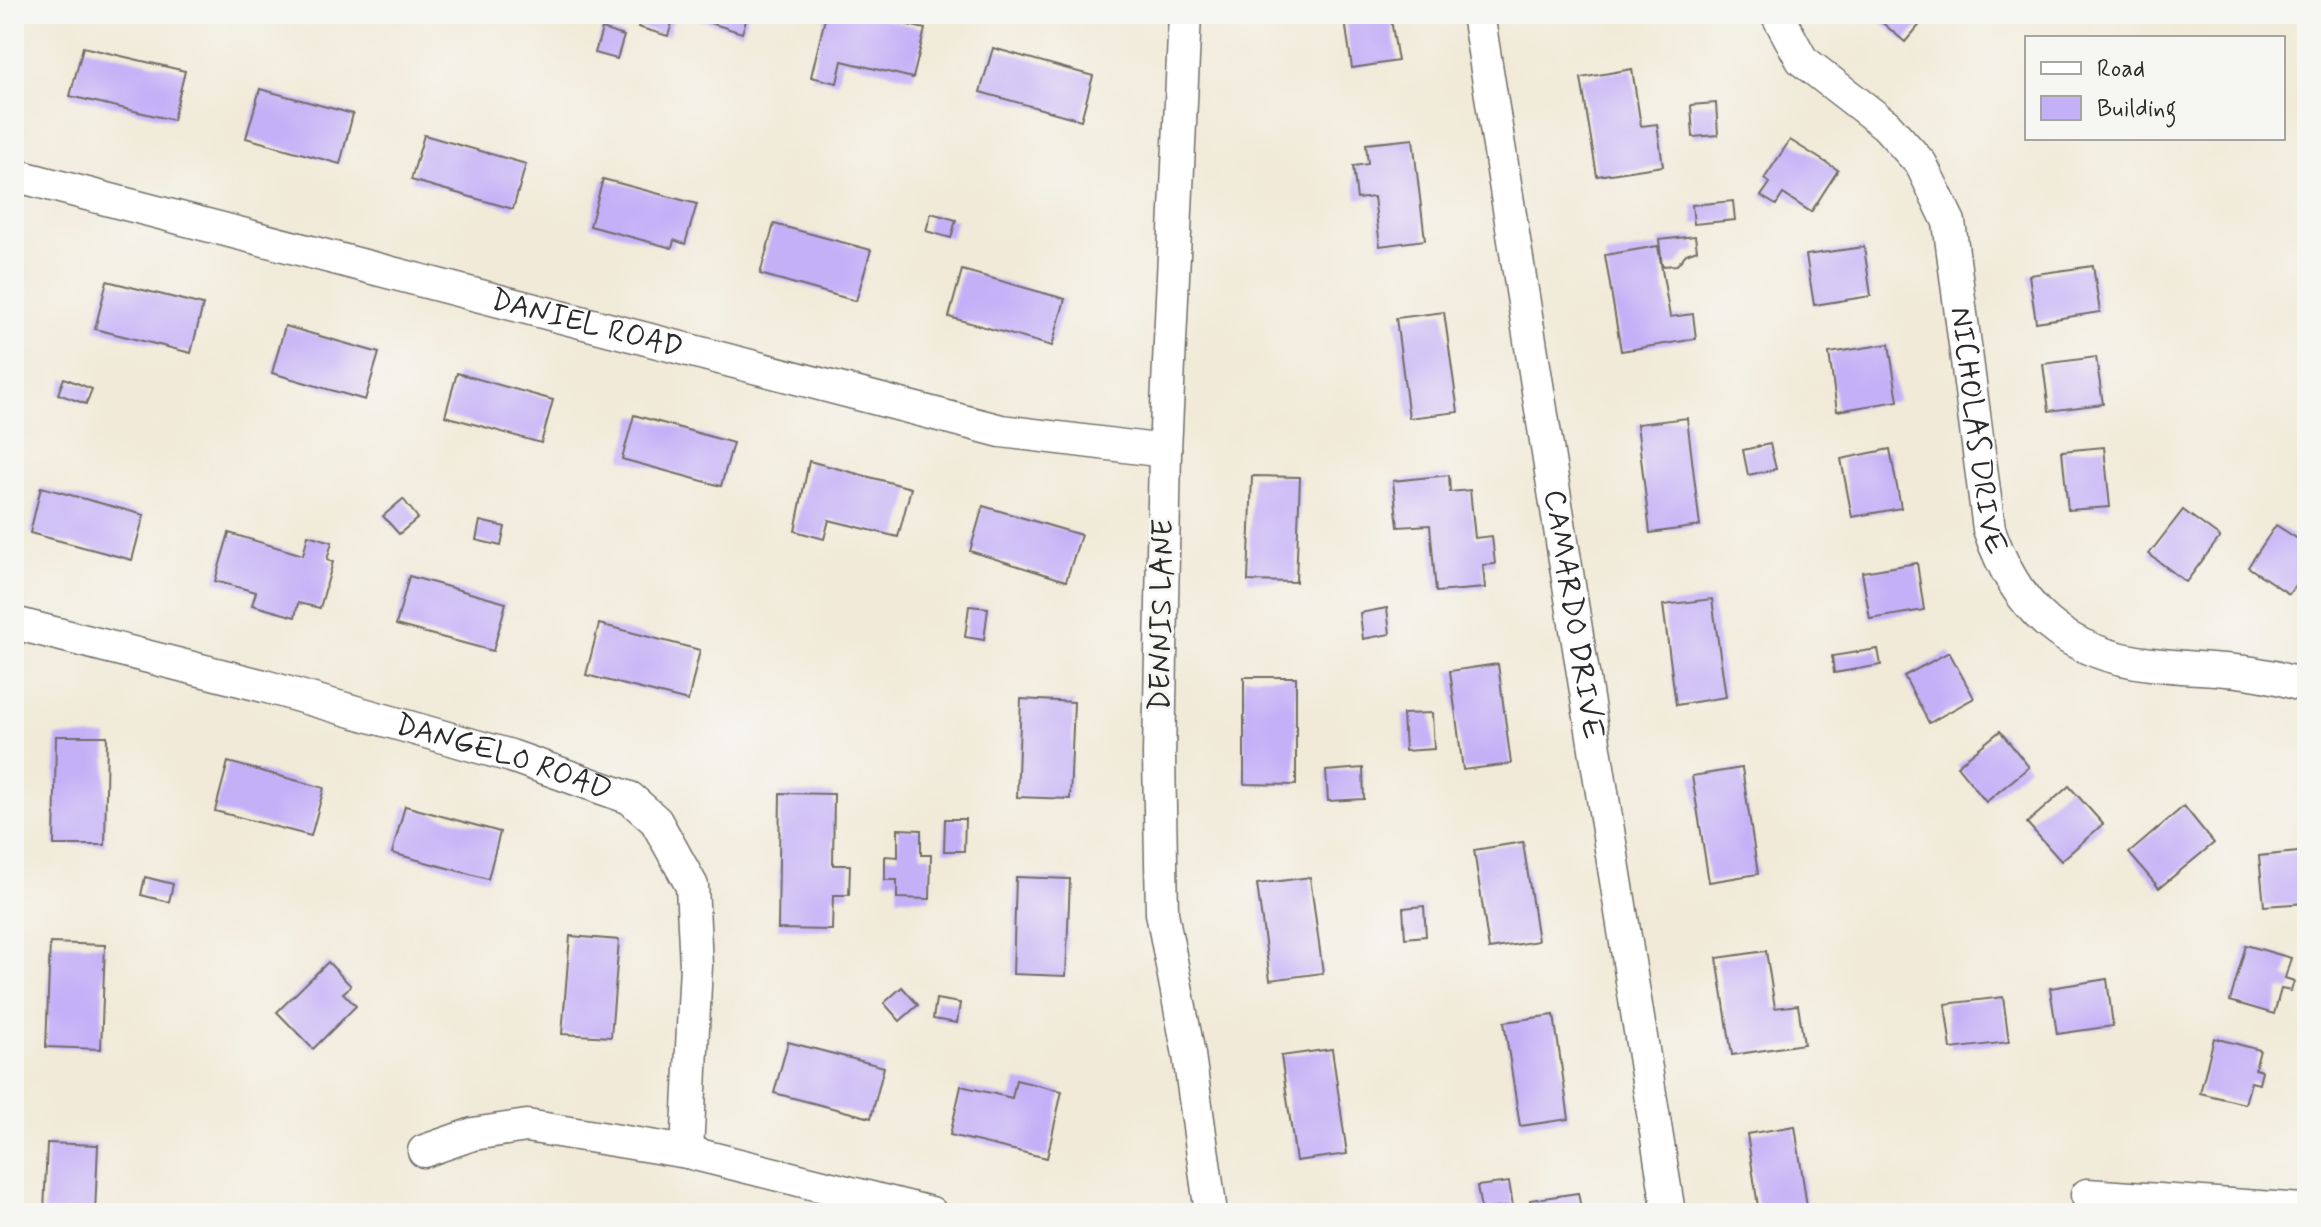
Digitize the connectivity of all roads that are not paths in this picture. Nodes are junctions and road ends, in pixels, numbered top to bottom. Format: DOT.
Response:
graph roads {
  1 [pos="1185,14"];
  2 [pos="1478,14"];
  3 [pos="1777,14"];
  4 [pos="14,175"];
  5 [pos="1165,451"];
  6 [pos="14,623"];
  7 [pos="2307,687"];
  8 [pos="424,1151"];
  9 [pos="687,1152"];
  10 [pos="2087,1195"];
  11 [pos="2304,1206"];
  12 [pos="931,1213"];
  13 [pos="1211,1213"];
  14 [pos="1669,1213"];
  1 -- 5 [label="street, DENNIS LANE"];
  2 -- 14 [label="street, CAMARDO DRIVE"];
  3 -- 7 [label="street, NICHOLAS DRIVE"];
  4 -- 5 [label="street, DANIEL ROAD"];
  5 -- 13 [label="street, DENNIS LANE"];
  6 -- 9 [label="street, DANGELO ROAD"];
  8 -- 9 [label="street"];
  9 -- 12 [label="street"];
  10 -- 11 [label="street"];
}
